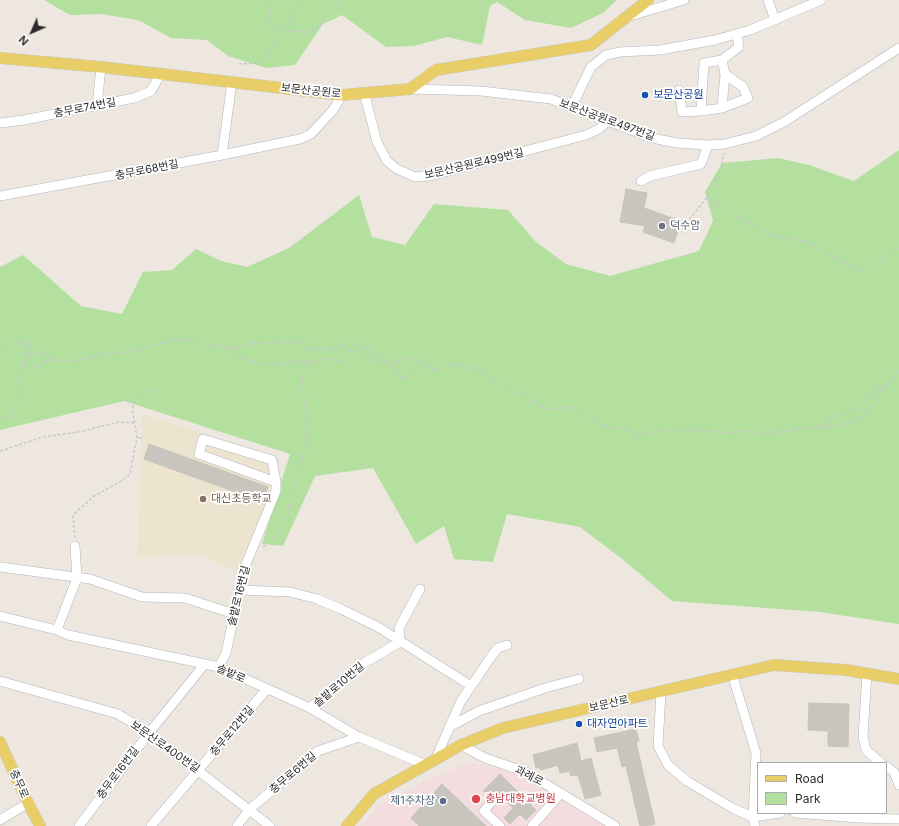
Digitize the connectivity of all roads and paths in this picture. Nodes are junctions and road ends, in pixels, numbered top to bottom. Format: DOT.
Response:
graph roads {
  1 [pos="272,0"];
  2 [pos="300,0"];
  3 [pos="339,0"];
  4 [pos="648,0"];
  5 [pos="684,0"];
  6 [pos="768,0"];
  7 [pos="821,0"];
  8 [pos="628,16"];
  9 [pos="776,20"];
  10 [pos="285,31"];
  11 [pos="737,34"];
  12 [pos="899,48"];
  13 [pos="0,58"];
  14 [pos="722,60"];
  15 [pos="239,64"];
  16 [pos="101,67"];
  17 [pos="725,74"];
  18 [pos="160,75"];
  19 [pos="232,82"];
  20 [pos="410,89"];
  21 [pos="679,90"];
  22 [pos="364,92"];
  23 [pos="342,95"];
  24 [pos="97,106"];
  25 [pos="572,106"];
  26 [pos="722,108"];
  27 [pos="701,111"];
  28 [pos="609,120"];
  29 [pos="0,123"];
  30 [pos="725,144"];
  31 [pos="708,145"];
  32 [pos="222,155"];
  33 [pos="641,180"];
  34 [pos="0,196"];
  35 [pos="708,196"];
  36 [pos="685,233"];
  37 [pos="899,248"];
  38 [pos="27,343"];
  39 [pos="232,348"];
  40 [pos="0,354"];
  41 [pos="32,354"];
  42 [pos="29,355"];
  43 [pos="54,360"];
  44 [pos="308,360"];
  45 [pos="23,364"];
  46 [pos="390,364"];
  47 [pos="423,364"];
  48 [pos="899,371"];
  49 [pos="889,384"];
  50 [pos="155,390"];
  51 [pos="0,418"];
  52 [pos="134,423"];
  53 [pos="816,428"];
  54 [pos="137,438"];
  55 [pos="142,438"];
  56 [pos="0,451"];
  57 [pos="276,482"];
  58 [pos="75,546"];
  59 [pos="250,556"];
  60 [pos="0,567"];
  61 [pos="77,578"];
  62 [pos="420,589"];
  63 [pos="240,590"];
  64 [pos="234,614"];
  65 [pos="0,616"];
  66 [pos="58,630"];
  67 [pos="400,642"];
  68 [pos="507,645"];
  69 [pos="204,665"];
  70 [pos="218,667"];
  71 [pos="867,673"];
  72 [pos="732,674"];
  73 [pos="899,678"];
  74 [pos="578,679"];
  75 [pos="0,681"];
  76 [pos="471,686"];
  77 [pos="266,690"];
  78 [pos="660,692"];
  79 [pos="310,708"];
  80 [pos="449,726"];
  81 [pos="149,733"];
  82 [pos="360,737"];
  83 [pos="461,745"];
  84 [pos="1,749"];
  85 [pos="431,762"];
  86 [pos="880,762"];
  87 [pos="887,767"];
  88 [pos="199,770"];
  89 [pos="899,785"];
  90 [pos="561,793"];
  91 [pos="493,800"];
  92 [pos="28,803"];
  93 [pos="250,809"];
  94 [pos="773,814"];
  95 [pos="803,814"];
  96 [pos="753,817"];
  97 [pos="899,819"];
  98 [pos="0,820"];
  99 [pos="878,822"];
  100 [pos="40,826"];
  101 [pos="79,826"];
  102 [pos="151,826"];
  103 [pos="237,826"];
  104 [pos="270,826"];
  105 [pos="347,826"];
  106 [pos="500,826"];
  107 [pos="532,826"];
  108 [pos="615,826"];
  109 [pos="756,826"];
  1 -- 10 [label="path"];
  2 -- 10 [label="path"];
  3 -- 10 [label="path"];
  4 -- 8 [label="main road"];
  5 -- 8 [label="street"];
  6 -- 9 [label="street"];
  7 -- 9 [label="street"];
  8 -- 20 [label="main road"];
  9 -- 11 [label="street"];
  10 -- 15 [label="path"];
  11 -- 14 [label="street"];
  11 -- 25 [label="street"];
  12 -- 30 [label="street, 보문산공원로497번길"];
  13 -- 16 [label="main road, 보문산공원로"];
  14 -- 17 [label="street"];
  14 -- 27 [label="street"];
  16 -- 18 [label="main road, 보문산공원로"];
  16 -- 24 [label="street"];
  17 -- 26 [label="street"];
  17 -- 26 [label="street"];
  18 -- 19 [label="main road, 보문산공원로"];
  18 -- 24 [label="street, 충무로74번길"];
  19 -- 23 [label="main road, 보문산공원로"];
  19 -- 32 [label="street"];
  20 -- 22 [label="main road, 보문산공원로"];
  20 -- 25 [label="street, 보문산공원로497번길"];
  21 -- 27 [label="street"];
  22 -- 23 [label="main road, 보문산공원로"];
  22 -- 28 [label="street, 보문산공원로499번길"];
  23 -- 32 [label="street, 충무로68번길"];
  24 -- 29 [label="street, 충무로74번길"];
  25 -- 28 [label="street, 보문산공원로497번길"];
  26 -- 27 [label="street"];
  28 -- 31 [label="street, 보문산공원로497번길"];
  30 -- 31 [label="street, 보문산공원로497번길"];
  30 -- 35 [label="path"];
  31 -- 33 [label="street"];
  32 -- 34 [label="street, 충무로68번길"];
  35 -- 36 [label="path"];
  35 -- 37 [label="path"];
  38 -- 40 [label="path"];
  38 -- 41 [label="path"];
  38 -- 42 [label="path"];
  39 -- 43 [label="path"];
  39 -- 44 [label="path"];
  39 -- 46 [label="path"];
  41 -- 42 [label="path"];
  41 -- 43 [label="path"];
  42 -- 45 [label="path"];
  43 -- 45 [label="path"];
  44 -- 46 [label="path"];
  44 -- 59 [label="path"];
  45 -- 51 [label="path"];
  46 -- 47 [label="path"];
  46 -- 47 [label="path"];
  47 -- 53 [label="path"];
  48 -- 49 [label="path"];
  49 -- 53 [label="path"];
  49 -- 53 [label="path"];
  50 -- 52 [label="path"];
  52 -- 54 [label="path"];
  52 -- 56 [label="path"];
  54 -- 55 [label="path"];
  54 -- 58 [label="path"];
  57 -- 57 [label="street"];
  57 -- 59 [label="street, 솔밭로16번길"];
  58 -- 61 [label="street"];
  59 -- 63 [label="street, 솔밭로16번길"];
  60 -- 61 [label="street"];
  61 -- 64 [label="street"];
  61 -- 66 [label="street"];
  62 -- 67 [label="street"];
  63 -- 64 [label="street, 솔밭로16번길"];
  63 -- 67 [label="street"];
  64 -- 70 [label="street, 솔밭로16번길"];
  65 -- 66 [label="street, 솔밭로"];
  66 -- 69 [label="street, 솔밭로"];
  67 -- 76 [label="street"];
  67 -- 79 [label="street, 솔밭로10번길"];
  68 -- 76 [label="street"];
  69 -- 70 [label="street, 솔밭로"];
  69 -- 81 [label="street, 충무로16번길"];
  70 -- 77 [label="street, 솔밭로"];
  71 -- 72 [label="main road, 보문산로"];
  71 -- 73 [label="main road, 보문산로"];
  71 -- 86 [label="street"];
  72 -- 78 [label="main road, 보문산로"];
  72 -- 96 [label="street"];
  74 -- 80 [label="street"];
  75 -- 81 [label="street, 보문산로400번길"];
  76 -- 80 [label="street"];
  77 -- 79 [label="street, 솔밭로"];
  77 -- 88 [label="street, 충무로12번길"];
  78 -- 83 [label="main road, 보문산로"];
  78 -- 96 [label="street"];
  79 -- 82 [label="street, 솔밭로"];
  80 -- 85 [label="street"];
  81 -- 88 [label="street, 보문산로400번길"];
  81 -- 101 [label="street, 충무로16번길"];
  82 -- 85 [label="street, 솔밭로"];
  82 -- 93 [label="street, 충무로6번길"];
  83 -- 85 [label="main road, 보문산로"];
  83 -- 90 [label="street, 과례로"];
  84 -- 92 [label="main road, 충무로"];
  85 -- 105 [label="main road, 보문산로"];
  87 -- 89 [label="street"];
  88 -- 93 [label="street, 보문산로400번길"];
  88 -- 102 [label="street, 충무로12번길"];
  90 -- 107 [label="street"];
  90 -- 108 [label="street, 과례로"];
  91 -- 106 [label="street"];
  92 -- 98 [label="street"];
  92 -- 100 [label="main road, 충무로"];
  93 -- 103 [label="street, 충무로6번길"];
  93 -- 104 [label="street, 보문산로400번길"];
  94 -- 96 [label="street"];
  95 -- 99 [label="street"];
  96 -- 109 [label="street"];
  97 -- 99 [label="street"];
}
